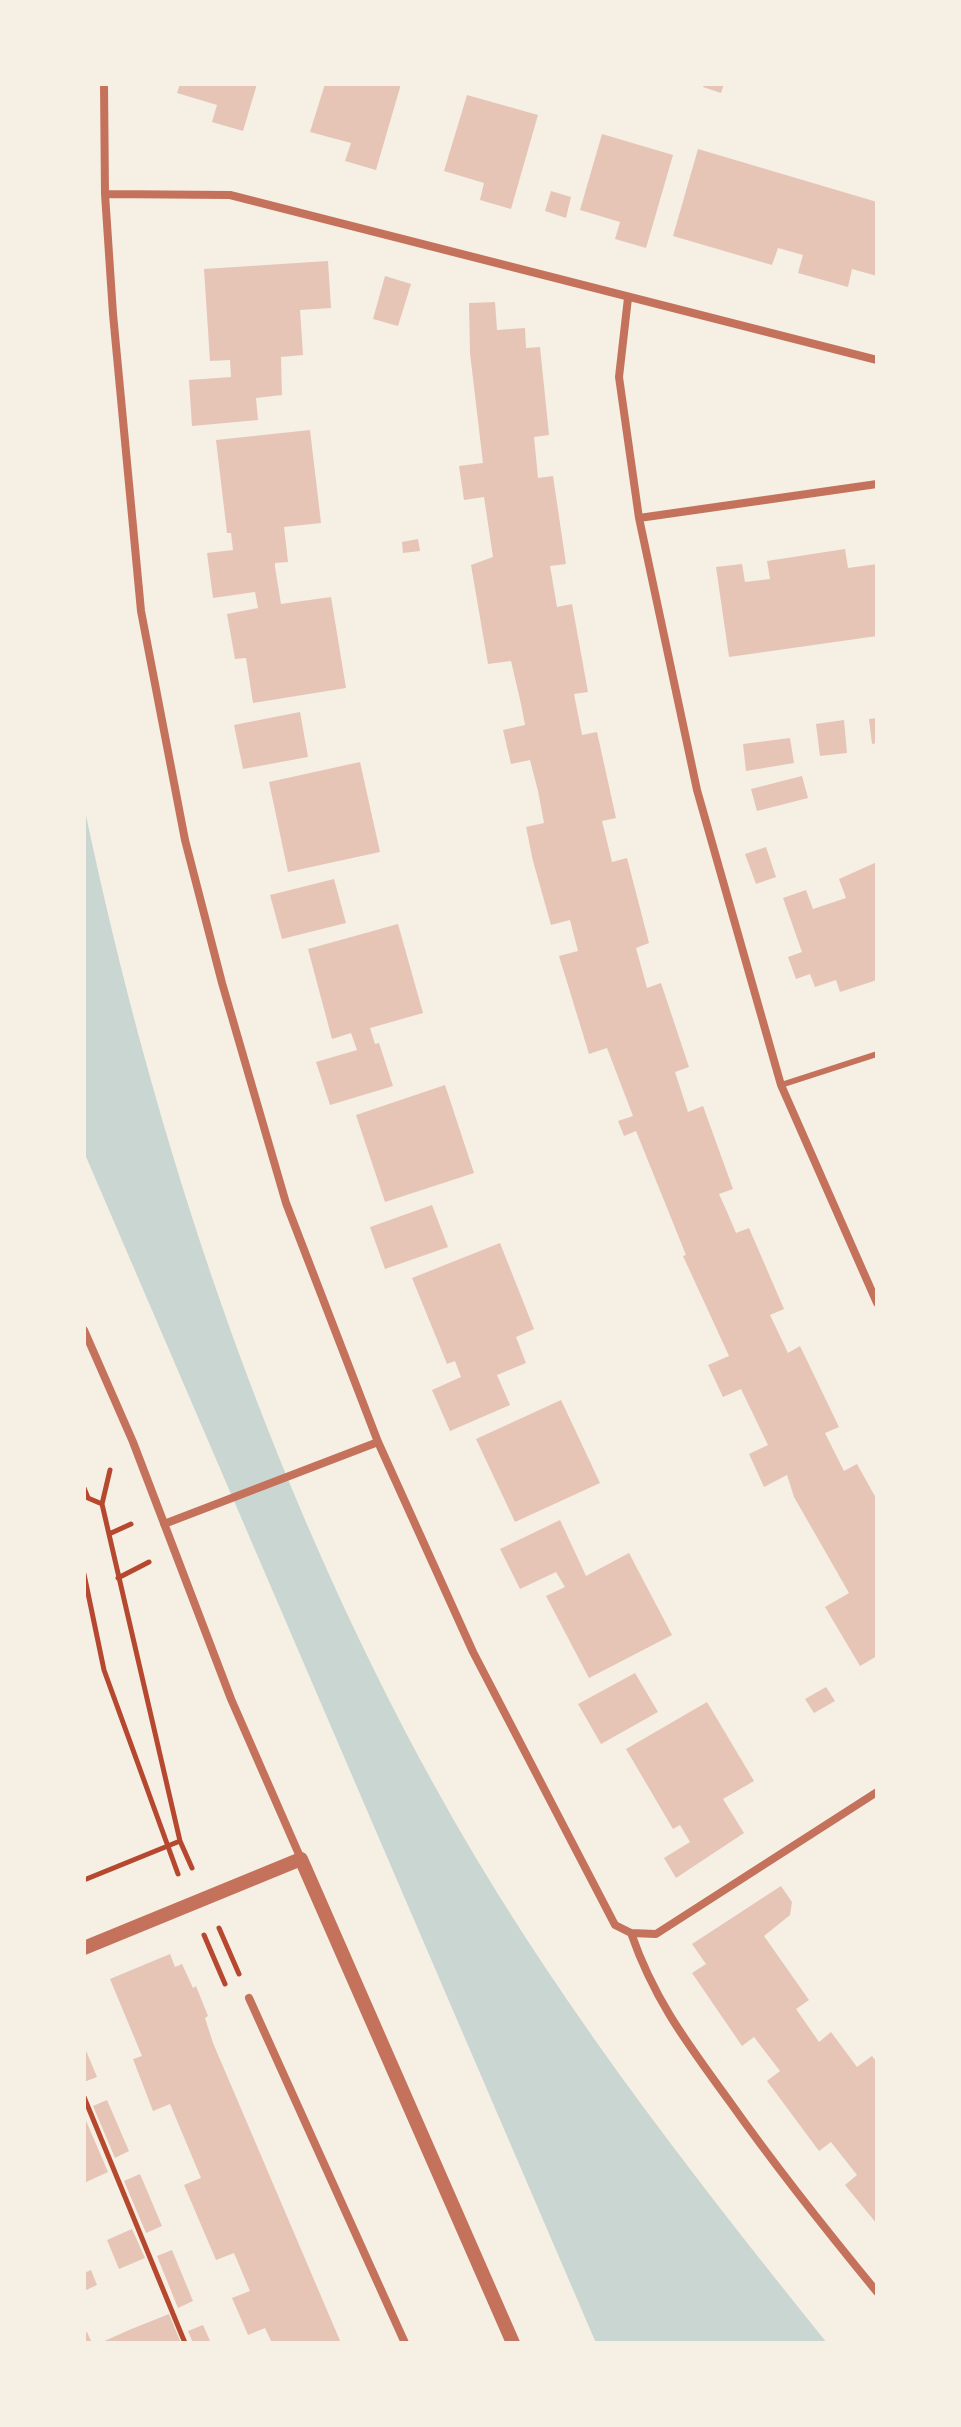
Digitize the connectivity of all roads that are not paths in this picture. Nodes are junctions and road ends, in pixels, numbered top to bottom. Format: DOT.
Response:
graph roads {
  1 [pos="104,84"];
  2 [pos="105,194"];
  3 [pos="628,298"];
  4 [pos="877,360"];
  5 [pos="877,484"];
  6 [pos="639,518"];
  7 [pos="877,1054"];
  8 [pos="781,1085"];
  9 [pos="877,1303"];
  10 [pos="84,1330"];
  11 [pos="378,1442"];
  12 [pos="164,1524"];
  13 [pos="877,1792"];
  14 [pos="301,1859"];
  15 [pos="631,1933"];
  16 [pos="84,1948"];
  17 [pos="249,1998"];
  18 [pos="877,2292"];
  19 [pos="405,2343"];
  20 [pos="513,2343"];
  1 -- 2 [label="street"];
  2 -- 3 [label="street"];
  2 -- 11 [label="street"];
  3 -- 4 [label="street"];
  3 -- 6 [label="street"];
  5 -- 6 [label="street"];
  6 -- 8 [label="street"];
  7 -- 8 [label="lane"];
  8 -- 9 [label="street"];
  10 -- 12 [label="street"];
  11 -- 12 [label="street"];
  11 -- 15 [label="street"];
  12 -- 14 [label="street"];
  13 -- 15 [label="street"];
  14 -- 16 [label="street"];
  14 -- 20 [label="street"];
  15 -- 18 [label="street"];
  17 -- 19 [label="street"];
}
